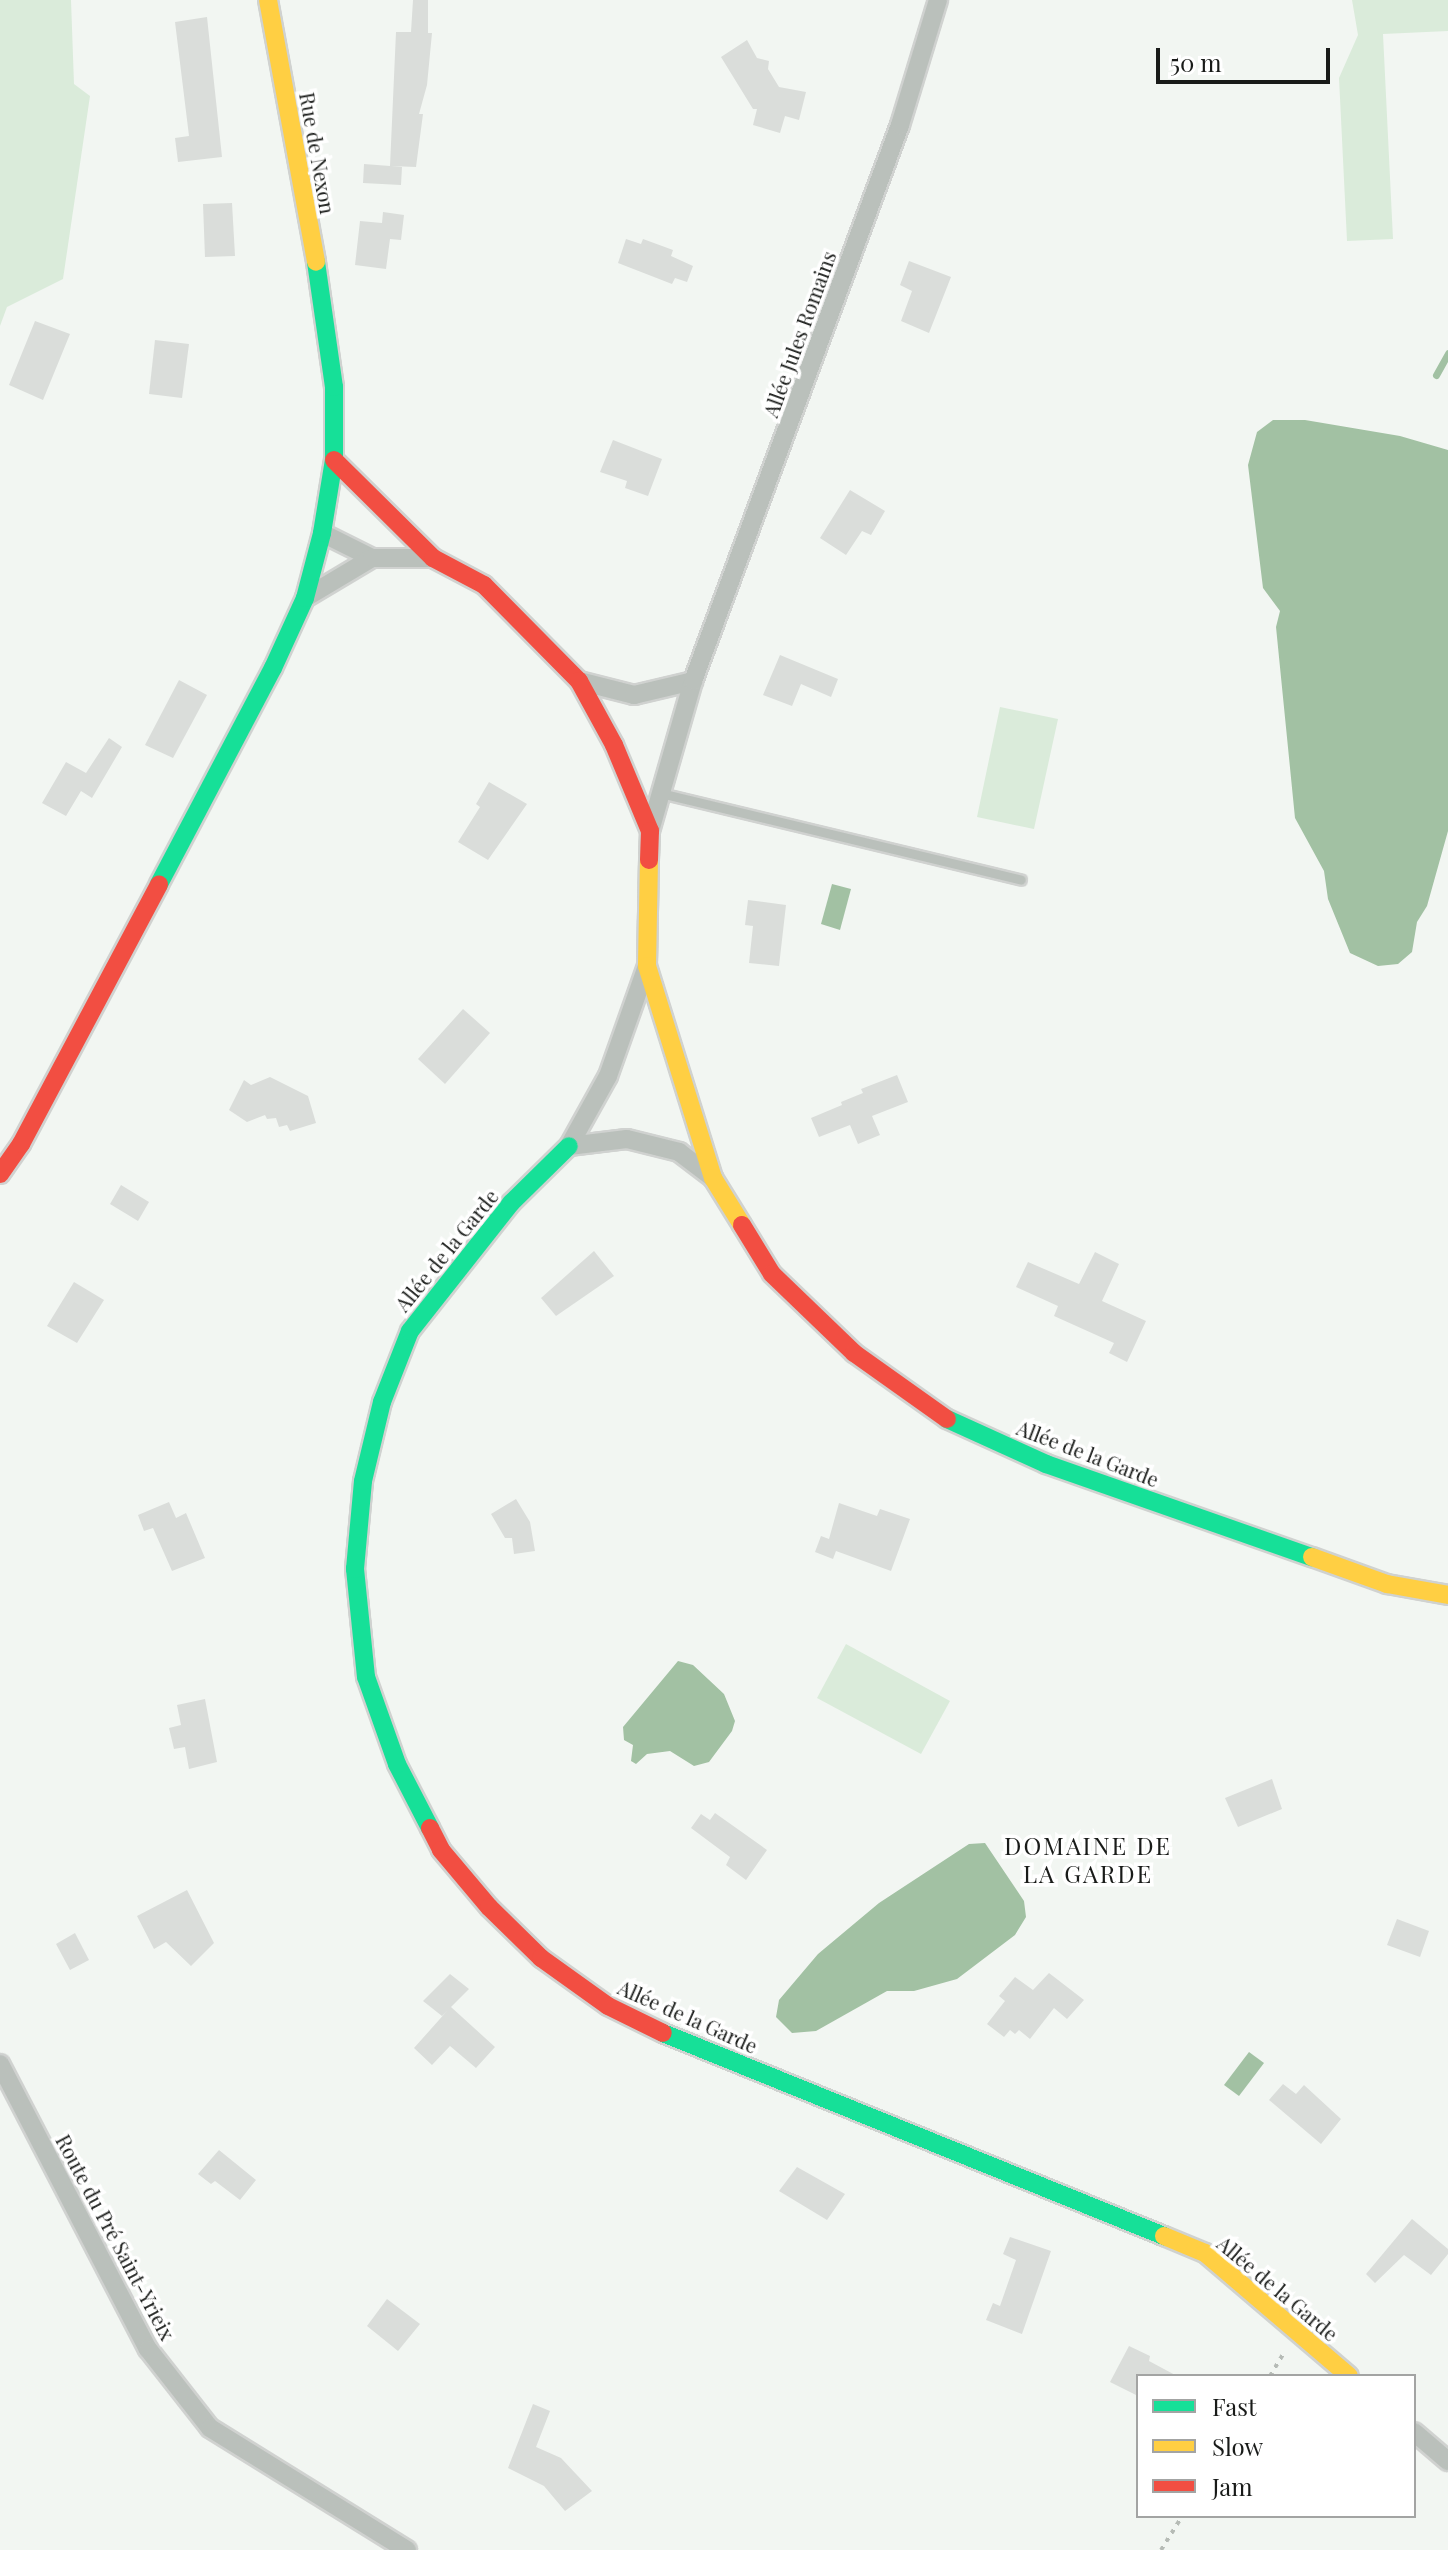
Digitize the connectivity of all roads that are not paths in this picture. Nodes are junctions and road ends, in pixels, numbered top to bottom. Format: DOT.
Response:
graph roads {
  1 [pos="268,0"];
  2 [pos="938,0"];
  3 [pos="334,460"];
  4 [pos="322,533"];
  5 [pos="372,558"];
  6 [pos="433,558"];
  7 [pos="305,598"];
  8 [pos="579,681"];
  9 [pos="693,681"];
  10 [pos="660,793"];
  11 [pos="650,831"];
  12 [pos="1021,880"];
  13 [pos="647,966"];
  14 [pos="569,1146"];
  15 [pos="0,1174"];
  16 [pos="713,1178"];
  17 [pos="1448,1595"];
  18 [pos="0,2064"];
  19 [pos="1347,2374"];
  20 [pos="1416,2434"];
  21 [pos="1448,2461"];
  22 [pos="407,2550"];
  1 -- 3 [label="street, Rue de Nexon"];
  2 -- 9 [label="street, Allée Jules Romains"];
  3 -- 4 [label="street, Rue de Nexon"];
  3 -- 6 [label="street, Allée de la Garde"];
  4 -- 5 [label="street, Allée de la Garde"];
  4 -- 7 [label="street, Rue de Nexon"];
  5 -- 6 [label="street, Allée de la Garde"];
  5 -- 7 [label="street"];
  6 -- 8 [label="street, Allée de la Garde"];
  7 -- 15 [label="street, Rue de Nexon"];
  8 -- 9 [label="street"];
  8 -- 11 [label="street, Allée de la Garde"];
  9 -- 10 [label="street, Allée Jules Romains"];
  10 -- 11 [label="street, Allée Jules Romains"];
  10 -- 12 [label="lane"];
  11 -- 13 [label="street, Allée de la Garde"];
  13 -- 14 [label="street, Allée de la Garde"];
  13 -- 16 [label="street, Allée de la Garde"];
  14 -- 16 [label="street, Allée de la Garde"];
  14 -- 19 [label="street, Allée de la Garde"];
  16 -- 17 [label="street, Allée de la Garde"];
  18 -- 22 [label="street, Route du Pré Saint-Yrieix"];
  20 -- 21 [label="street"];
}
